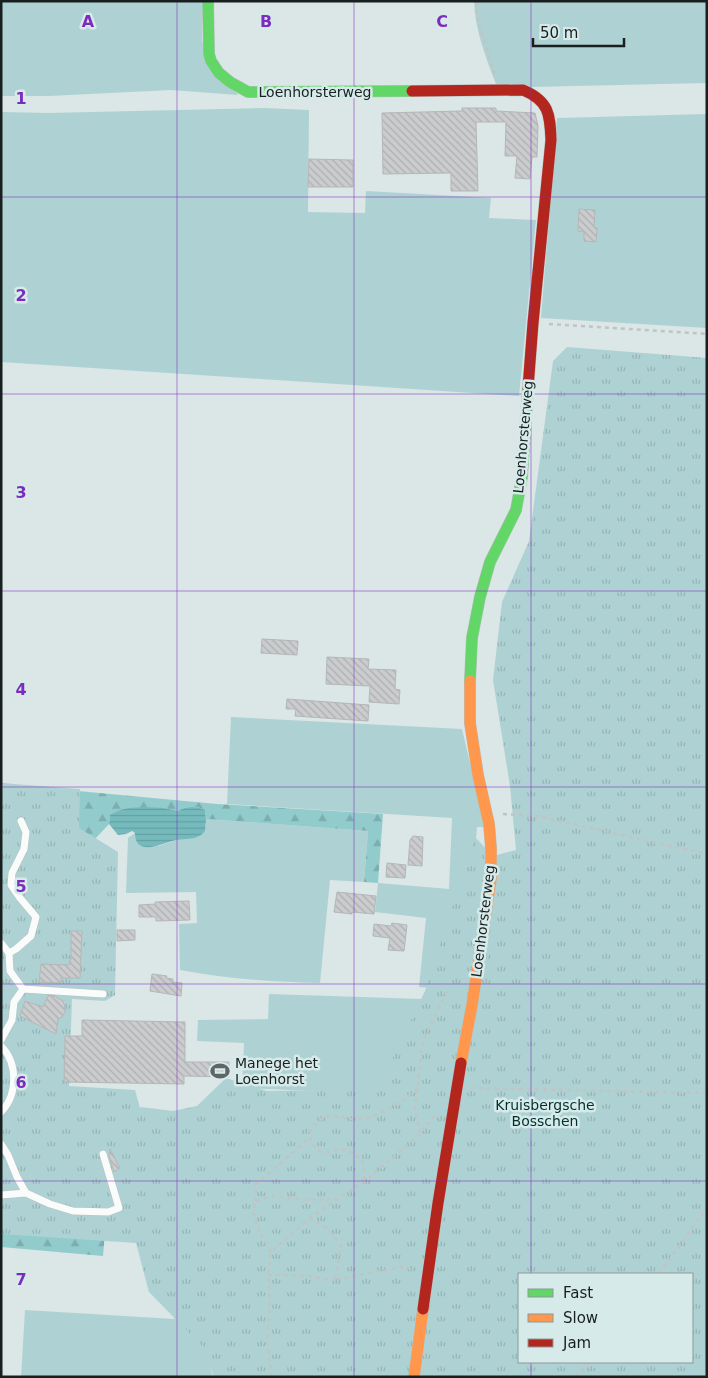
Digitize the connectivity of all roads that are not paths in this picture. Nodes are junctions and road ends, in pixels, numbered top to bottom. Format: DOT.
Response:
graph roads {
  1 [pos="208,1"];
  2 [pos="21,821"];
  3 [pos="1,943"];
  4 [pos="9,952"];
  5 [pos="23,988"];
  6 [pos="103,994"];
  7 [pos="1,1040"];
  8 [pos="1,1046"];
  9 [pos="1,1112"];
  10 [pos="1,1144"];
  11 [pos="103,1154"];
  12 [pos="26,1193"];
  13 [pos="1,1195"];
  14 [pos="414,1377"];
  1 -- 14 [label="street, Loenhorsterweg"];
  2 -- 4 [label="lane"];
  3 -- 4 [label="lane"];
  4 -- 5 [label="lane"];
  5 -- 6 [label="lane"];
  5 -- 7 [label="lane"];
  8 -- 9 [label="lane"];
  10 -- 12 [label="lane"];
  11 -- 12 [label="lane"];
  12 -- 13 [label="lane"];
}
